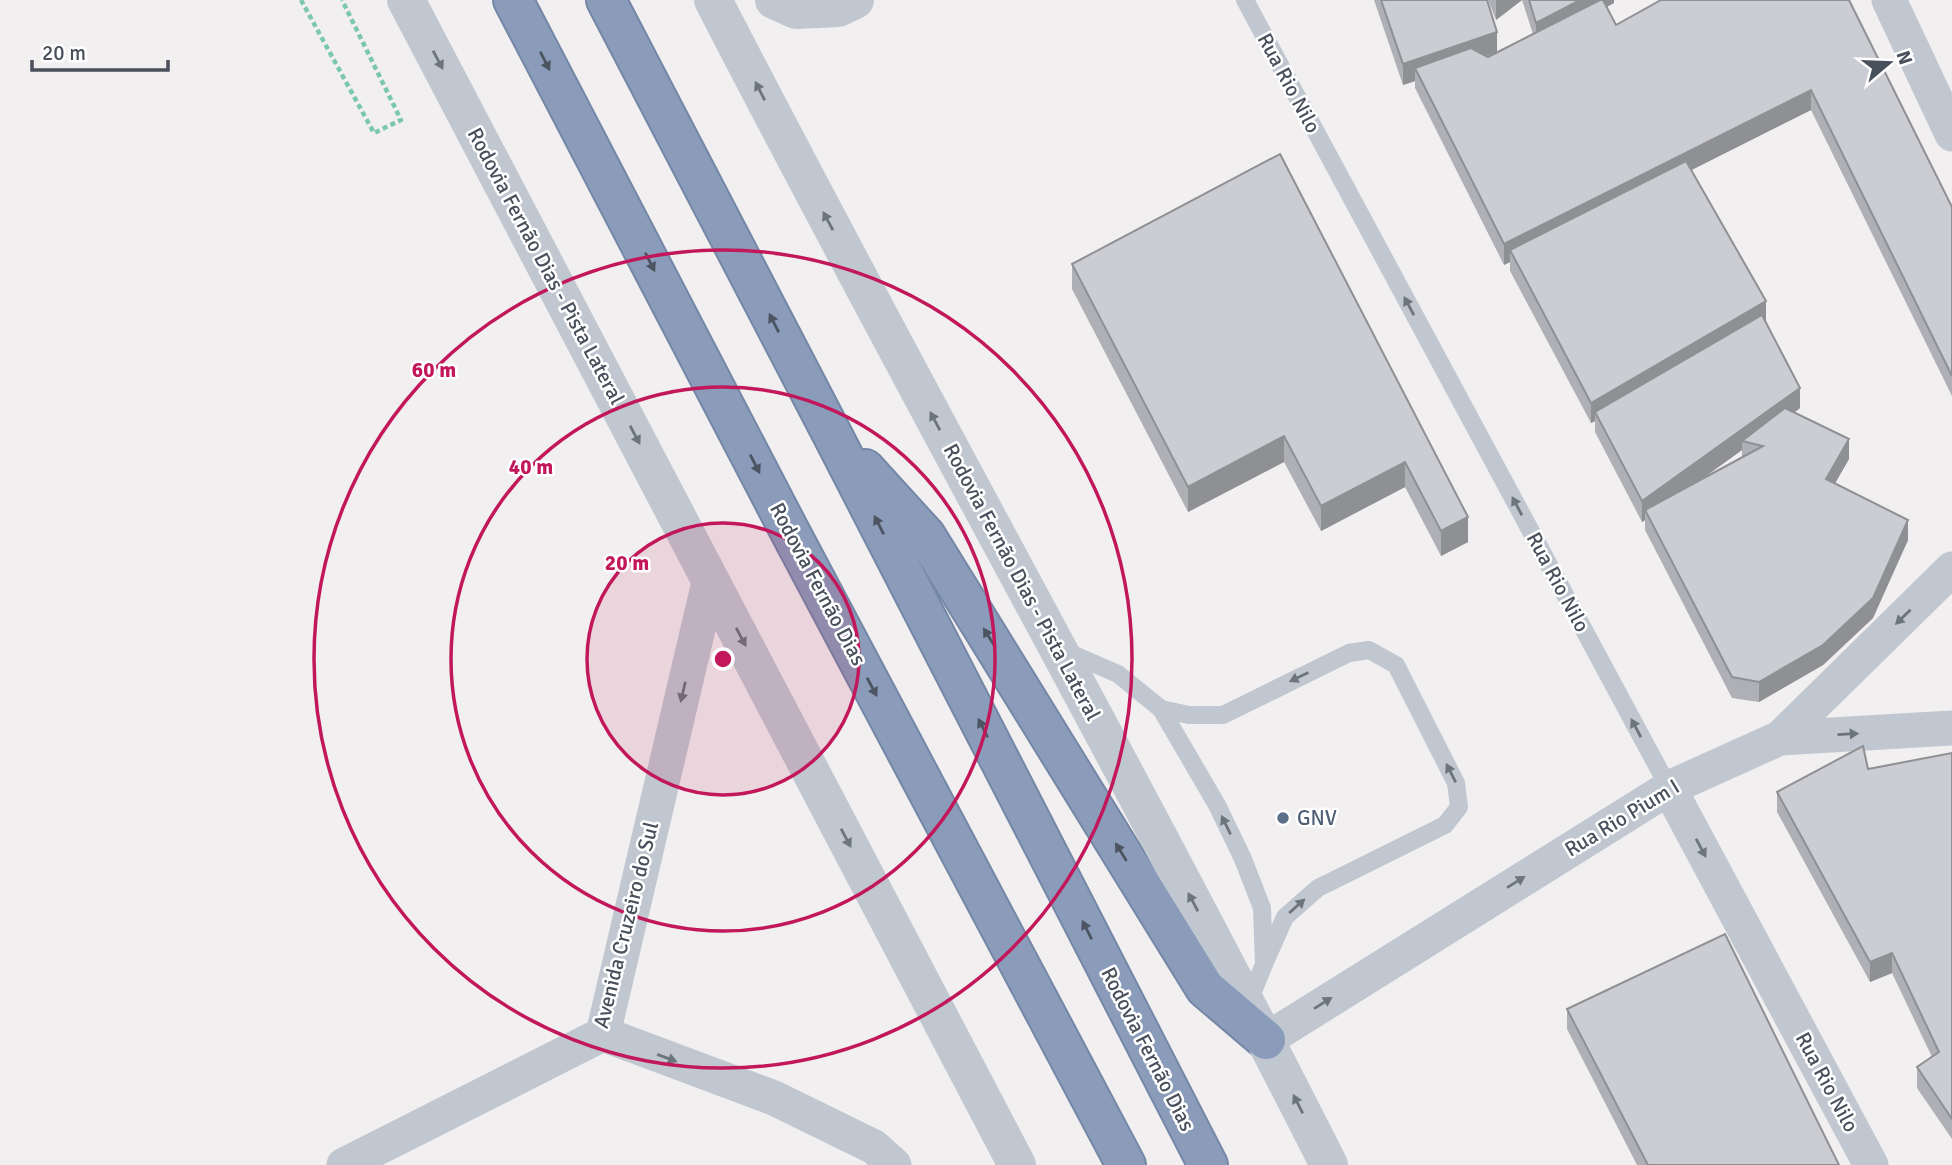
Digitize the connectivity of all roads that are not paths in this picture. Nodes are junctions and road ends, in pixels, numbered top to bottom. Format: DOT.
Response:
graph roads {
  1 [pos="406,0"];
  2 [pos="513,0"];
  3 [pos="606,0"];
  4 [pos="713,0"];
  5 [pos="774,0"];
  6 [pos="855,0"];
  7 [pos="1245,0"];
  8 [pos="1889,0"];
  9 [pos="1952,134"];
  10 [pos="831,432"];
  11 [pos="1952,569"];
  12 [pos="710,578"];
  13 [pos="1058,648"];
  14 [pos="1161,709"];
  15 [pos="1952,729"];
  16 [pos="1780,738"];
  17 [pos="1668,788"];
  18 [pos="1264,964"];
  19 [pos="1247,1005"];
  20 [pos="603,1034"];
  21 [pos="1266,1040"];
  22 [pos="344,1165"];
  23 [pos="894,1165"];
  24 [pos="1017,1165"];
  25 [pos="1126,1165"];
  26 [pos="1208,1165"];
  27 [pos="1329,1165"];
  28 [pos="1871,1165"];
  1 -- 12 [label="street, Rodovia Fernão Dias - Pista Lateral, one-way"];
  2 -- 25 [label="highway, Rodovia Fernão Dias, one-way"];
  10 -- 3 [label="highway, Rodovia Fernão Dias, one-way"];
  13 -- 4 [label="street, Rodovia Fernão Dias - Pista Lateral, one-way"];
  5 -- 6 [label="street"];
  17 -- 7 [label="lane, Rua Rio Nilo, one-way"];
  8 -- 9 [label="street"];
  21 -- 10 [label="highway, one-way"];
  26 -- 10 [label="highway, Rodovia Fernão Dias, one-way"];
  11 -- 16 [label="street, Rua Rio Pium I, one-way"];
  12 -- 20 [label="street, Avenida Cruzeiro do Sul, one-way"];
  12 -- 24 [label="street, Rodovia Fernão Dias - Pista Lateral, one-way"];
  13 -- 14 [label="lane"];
  19 -- 13 [label="street, Rodovia Fernão Dias - Pista Lateral, one-way"];
  18 -- 14 [label="lane, one-way"];
  18 -- 14 [label="lane, one-way"];
  16 -- 15 [label="street, one-way"];
  16 -- 17 [label="street, Rua Rio Pium I"];
  21 -- 17 [label="street, Rua Rio Pium I, one-way"];
  17 -- 28 [label="street, Rua Rio Nilo, one-way"];
  18 -- 19 [label="lane"];
  19 -- 21 [label="street, Rodovia Fernão Dias - Pista Lateral"];
  20 -- 22 [label="street, Avenida Cruzeiro do Sul"];
  20 -- 23 [label="street, one-way"];
  27 -- 21 [label="street, Rodovia Fernão Dias - Pista Lateral, one-way"];
}
